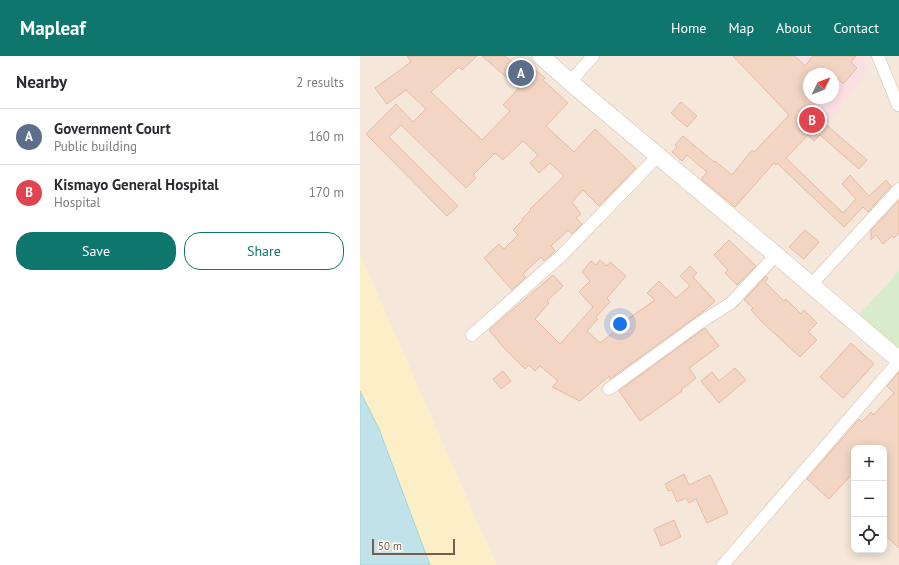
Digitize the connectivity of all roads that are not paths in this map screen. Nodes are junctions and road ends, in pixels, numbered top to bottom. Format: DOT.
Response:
graph roads {
  1 [pos="540,56"];
  2 [pos="593,56"];
  3 [pos="878,56"];
  4 [pos="570,82"];
  5 [pos="898,105"];
  6 [pos="658,156"];
  7 [pos="899,189"];
  8 [pos="776,255"];
  9 [pos="811,285"];
  10 [pos="472,335"];
  11 [pos="899,360"];
  12 [pos="608,389"];
  13 [pos="723,565"];
  1 -- 4 [label="street"];
  2 -- 4 [label="street"];
  3 -- 5 [label="street"];
  4 -- 6 [label="street"];
  6 -- 8 [label="street"];
  6 -- 10 [label="street"];
  7 -- 9 [label="street"];
  8 -- 9 [label="street"];
  8 -- 12 [label="street"];
  9 -- 11 [label="street"];
  11 -- 13 [label="street"];
}
